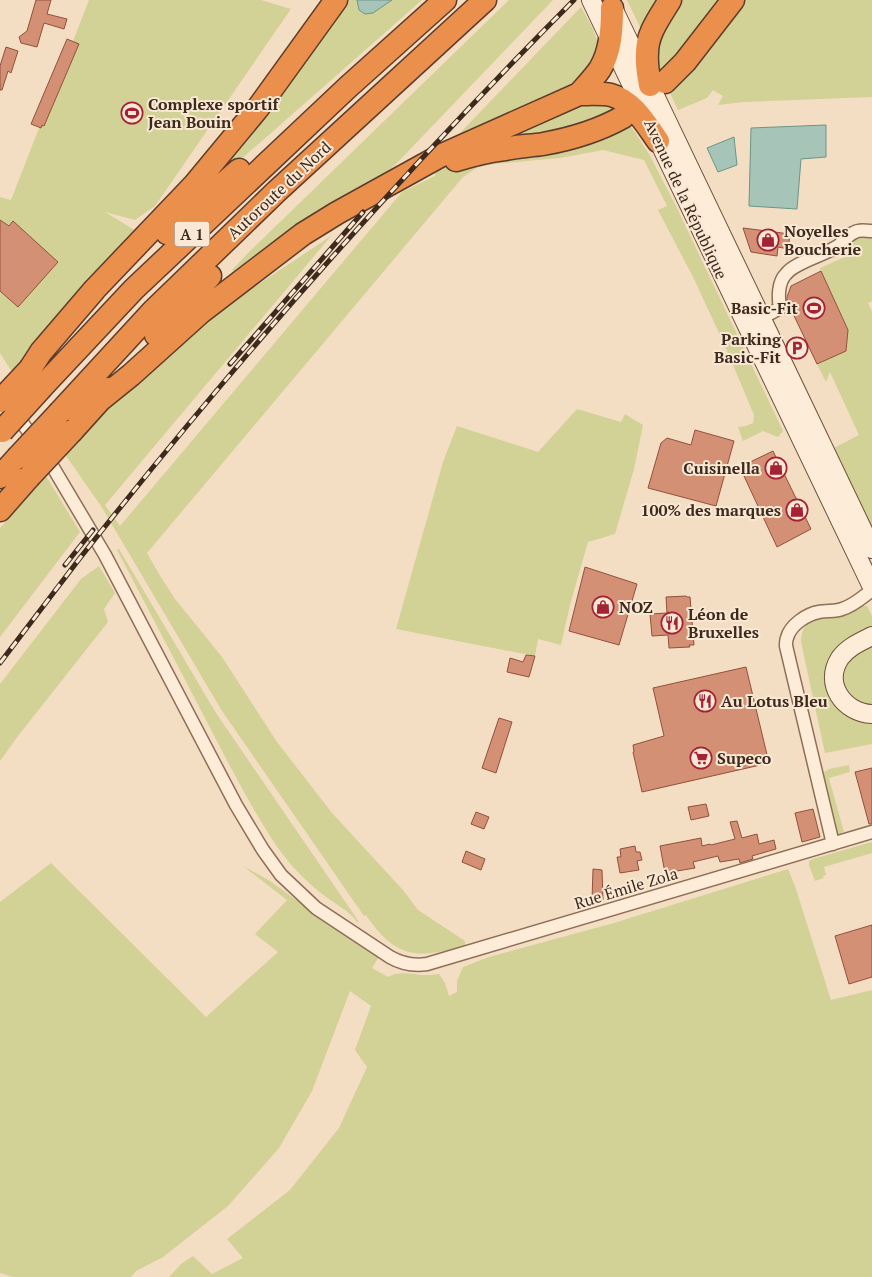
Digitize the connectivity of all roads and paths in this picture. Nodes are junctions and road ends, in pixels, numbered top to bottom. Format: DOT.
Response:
graph roads {
  1 [pos="336,0"];
  2 [pos="445,0"];
  3 [pos="485,0"];
  4 [pos="591,0"];
  5 [pos="670,0"];
  6 [pos="733,0"];
  7 [pos="611,4"];
  8 [pos="610,39"];
  9 [pos="657,83"];
  10 [pos="348,87"];
  11 [pos="579,94"];
  12 [pos="623,116"];
  13 [pos="658,141"];
  14 [pos="400,178"];
  15 [pos="277,191"];
  16 [pos="872,231"];
  17 [pos="762,318"];
  18 [pos="30,369"];
  19 [pos="0,390"];
  20 [pos="100,400"];
  21 [pos="0,402"];
  22 [pos="66,422"];
  23 [pos="1,432"];
  24 [pos="0,477"];
  25 [pos="0,510"];
  26 [pos="872,549"];
  27 [pos="872,589"];
  28 [pos="872,636"];
  29 [pos="872,714"];
  30 [pos="872,832"];
  31 [pos="833,844"];
  1 -- 18 [label="highway"];
  2 -- 10 [label="highway, Autoroute du Nord / A 1"];
  3 -- 15 [label="highway, Autoroute du Nord / A 1"];
  4 -- 8 [label="main road, Avenue de la République"];
  5 -- 9 [label="highway"];
  6 -- 9 [label="highway"];
  7 -- 8 [label="highway"];
  7 -- 9 [label="main road, Avenue de la République"];
  8 -- 11 [label="highway"];
  8 -- 13 [label="main road, Avenue de la République"];
  9 -- 17 [label="main road, Avenue de la République"];
  10 -- 18 [label="highway"];
  10 -- 23 [label="highway, Autoroute du Nord / A 1, bridge"];
  11 -- 13 [label="highway"];
  11 -- 14 [label="highway"];
  12 -- 14 [label="highway"];
  13 -- 27 [label="main road, Avenue de la République"];
  14 -- 20 [label="highway"];
  15 -- 20 [label="highway"];
  15 -- 22 [label="highway, Autoroute du Nord / A 1"];
  16 -- 17 [label="street"];
  17 -- 26 [label="main road, Avenue de la République"];
  18 -- 21 [label="highway, bridge"];
  19 -- 31 [label="street, Rue Émile Zola"];
  20 -- 22 [label="highway"];
  22 -- 24 [label="highway, Autoroute du Nord / A 1, bridge"];
  22 -- 25 [label="highway, bridge"];
  27 -- 31 [label="street"];
  28 -- 29 [label="main road"];
  30 -- 31 [label="street, Rue Émile Zola"];
}
